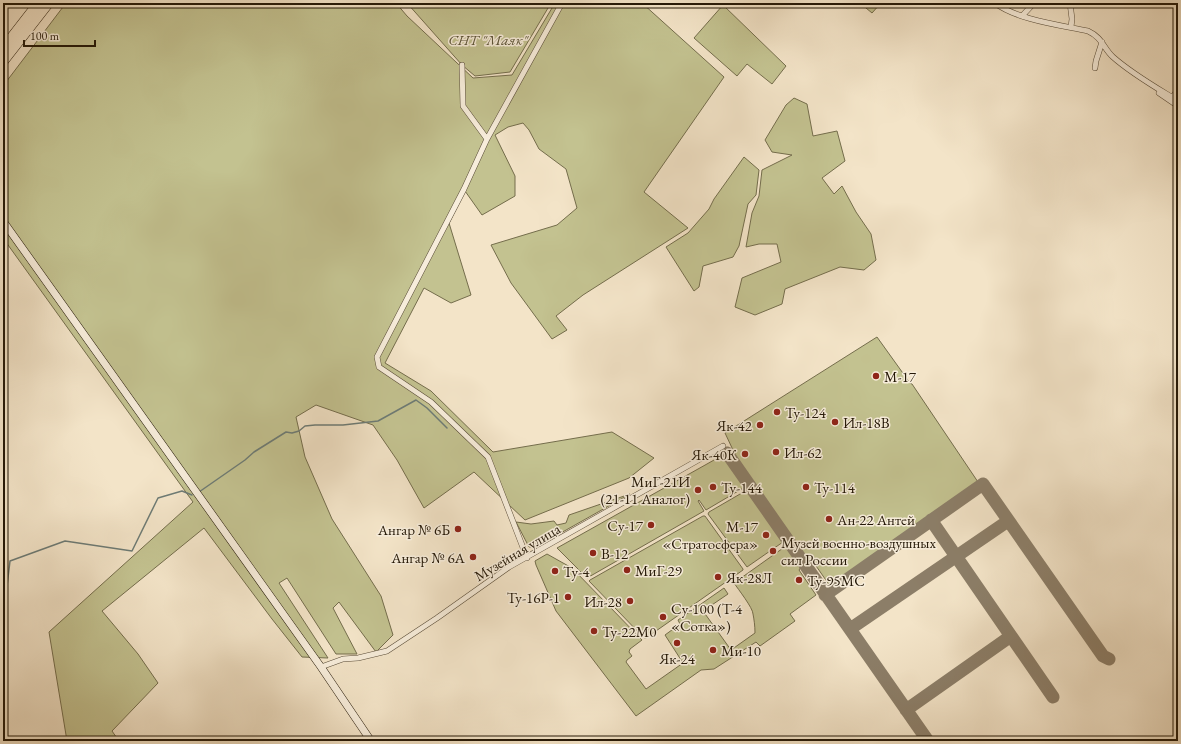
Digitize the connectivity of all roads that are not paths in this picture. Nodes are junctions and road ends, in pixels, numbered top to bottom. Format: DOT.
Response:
graph roads {
  1 [pos="38,3"];
  2 [pos="49,3"];
  3 [pos="562,3"];
  4 [pos="995,3"];
  5 [pos="1034,3"];
  6 [pos="1070,3"];
  7 [pos="1022,16"];
  8 [pos="1071,27"];
  9 [pos="1102,42"];
  10 [pos="3,48"];
  11 [pos="3,62"];
  12 [pos="462,64"];
  13 [pos="1095,68"];
  14 [pos="1178,89"];
  15 [pos="1178,95"];
  16 [pos="1171,99"];
  17 [pos="1178,101"];
  18 [pos="1178,106"];
  19 [pos="487,140"];
  20 [pos="3,221"];
  21 [pos="723,446"];
  22 [pos="527,558"];
  23 [pos="321,667"];
  24 [pos="372,741"];
  1 -- 10 [label="highway"];
  2 -- 11 [label="highway"];
  3 -- 19 [label="street"];
  4 -- 7 [label="street"];
  5 -- 7 [label="street"];
  6 -- 8 [label="street"];
  7 -- 8 [label="street"];
  8 -- 9 [label="street"];
  9 -- 13 [label="street"];
  9 -- 16 [label="street"];
  12 -- 19 [label="street"];
  14 -- 16 [label="street"];
  15 -- 16 [label="street"];
  16 -- 17 [label="street"];
  16 -- 18 [label="street"];
  19 -- 22 [label="street"];
  20 -- 23 [label="street"];
  21 -- 22 [label="street, Музейная улица"];
  22 -- 23 [label="street, Музейная улица"];
  23 -- 24 [label="street"];
}
